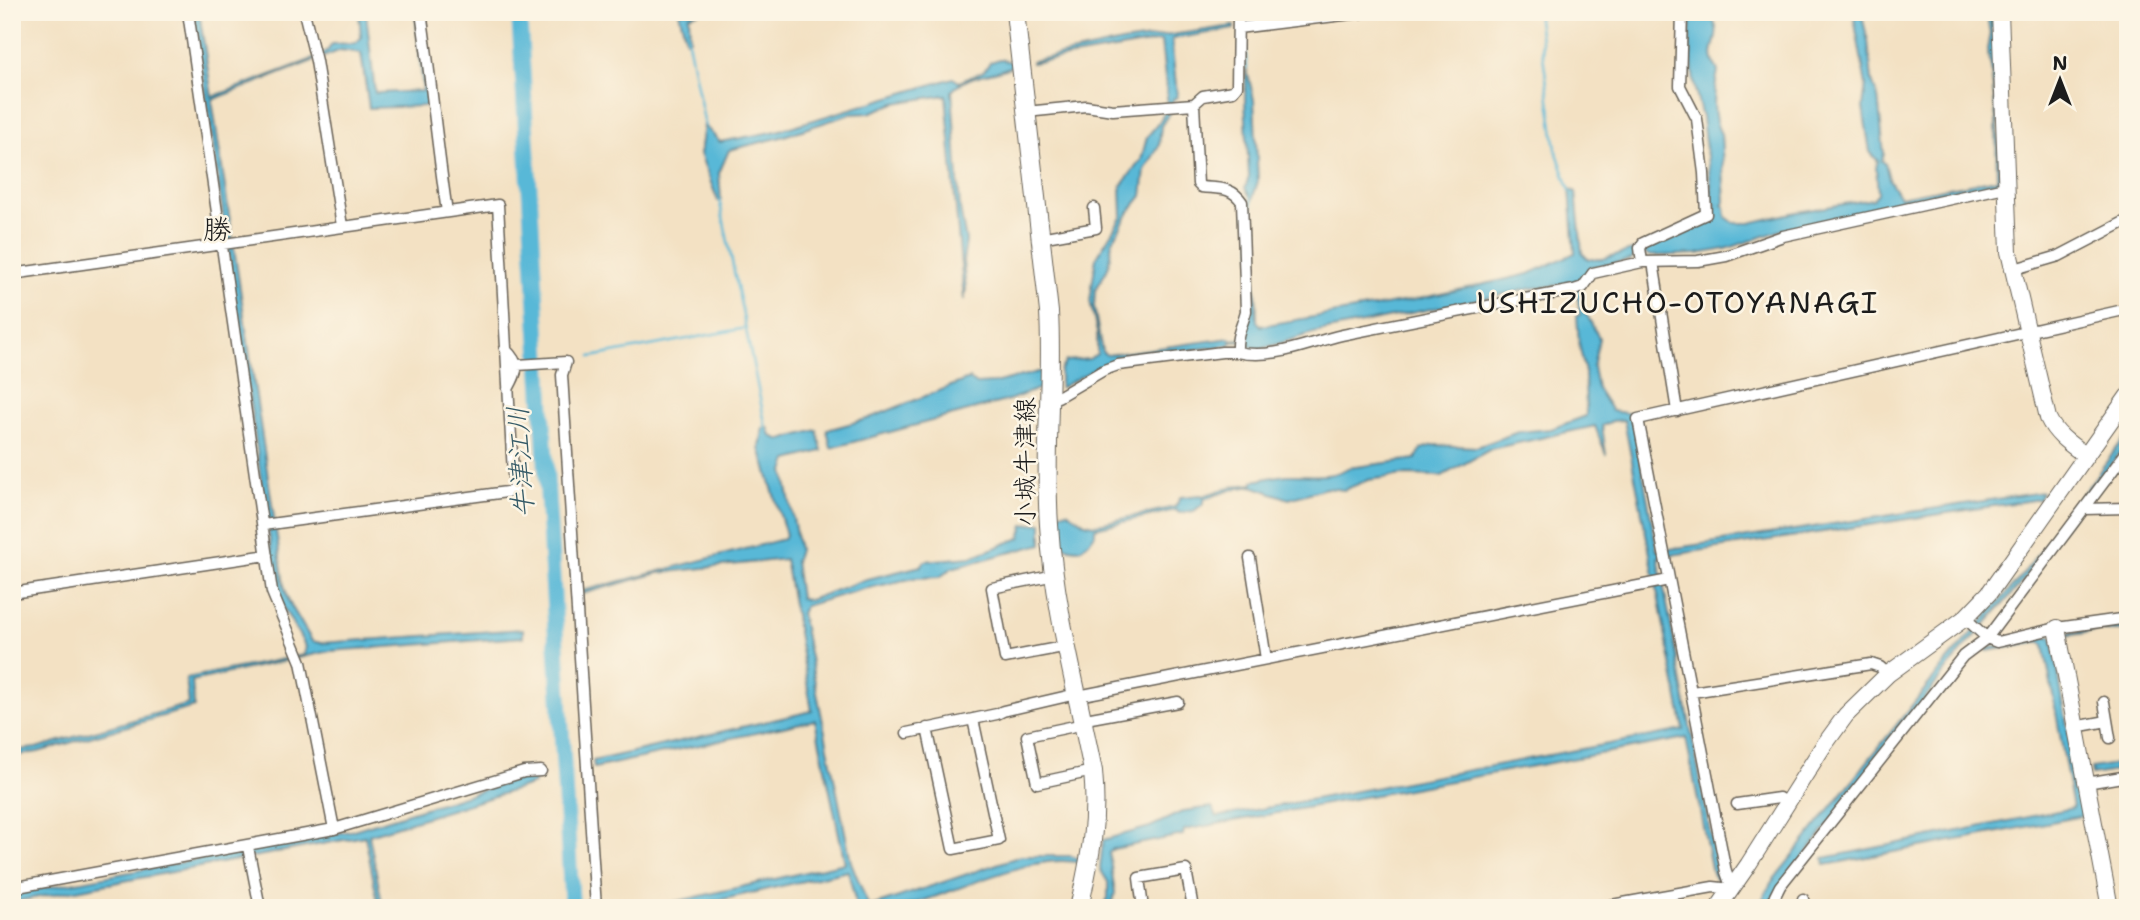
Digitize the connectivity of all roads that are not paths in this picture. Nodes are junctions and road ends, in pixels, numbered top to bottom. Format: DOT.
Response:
graph roads {
  1 [pos="188,12"];
  2 [pos="304,12"];
  3 [pos="421,12"];
  4 [pos="1015,12"];
  5 [pos="1237,12"];
  6 [pos="1368,12"];
  7 [pos="1682,12"];
  8 [pos="2000,12"];
  9 [pos="1244,28"];
  10 [pos="1194,104"];
  11 [pos="1026,112"];
  12 [pos="2006,187"];
  13 [pos="1094,208"];
  14 [pos="447,212"];
  15 [pos="2128,220"];
  16 [pos="342,226"];
  17 [pos="1040,238"];
  18 [pos="221,244"];
  19 [pos="1644,257"];
  20 [pos="2011,270"];
  21 [pos="12,274"];
  22 [pos="2128,309"];
  23 [pos="2027,331"];
  24 [pos="1237,345"];
  25 [pos="505,349"];
  26 [pos="517,365"];
  27 [pos="508,389"];
  28 [pos="2128,396"];
  29 [pos="1050,400"];
  30 [pos="1678,411"];
  31 [pos="2128,450"];
  32 [pos="2085,455"];
  33 [pos="2084,509"];
  34 [pos="2128,509"];
  35 [pos="263,525"];
  36 [pos="267,555"];
  37 [pos="1250,558"];
  38 [pos="1055,575"];
  39 [pos="1669,580"];
  40 [pos="12,593"];
  41 [pos="2128,618"];
  42 [pos="2057,628"];
  43 [pos="1977,629"];
  44 [pos="1068,646"];
  45 [pos="1265,659"];
  46 [pos="1888,674"];
  47 [pos="1692,692"];
  48 [pos="1078,696"];
  49 [pos="1178,702"];
  50 [pos="2104,702"];
  51 [pos="973,719"];
  52 [pos="2107,721"];
  53 [pos="1084,724"];
  54 [pos="2075,727"];
  55 [pos="927,728"];
  56 [pos="908,733"];
  57 [pos="2110,738"];
  58 [pos="541,771"];
  59 [pos="1093,771"];
  60 [pos="2128,776"];
  61 [pos="2086,783"];
  62 [pos="1786,803"];
  63 [pos="1737,804"];
  64 [pos="334,829"];
  65 [pos="248,847"];
  66 [pos="12,888"];
  67 [pos="1732,889"];
  68 [pos="260,908"];
  69 [pos="596,908"];
  70 [pos="1079,908"];
  71 [pos="1143,908"];
  72 [pos="1193,908"];
  73 [pos="1595,908"];
  74 [pos="1718,908"];
  75 [pos="1769,908"];
  76 [pos="2110,908"];
  1 -- 18 [label="street"];
  2 -- 16 [label="street"];
  3 -- 14 [label="street"];
  4 -- 11 [label="main road, 小城牛津線"];
  5 -- 9 [label="street"];
  6 -- 9 [label="street"];
  7 -- 19 [label="street"];
  8 -- 12 [label="street"];
  9 -- 10 [label="street"];
  10 -- 11 [label="street"];
  10 -- 24 [label="street"];
  11 -- 17 [label="main road, 小城牛津線"];
  12 -- 19 [label="street"];
  12 -- 20 [label="street"];
  13 -- 17 [label="street"];
  14 -- 16 [label="street"];
  14 -- 25 [label="street"];
  15 -- 20 [label="street"];
  16 -- 18 [label="street"];
  17 -- 29 [label="main road, 小城牛津線"];
  18 -- 21 [label="street"];
  18 -- 35 [label="street"];
  19 -- 24 [label="street"];
  19 -- 30 [label="street"];
  20 -- 23 [label="street"];
  22 -- 23 [label="street"];
  23 -- 30 [label="street"];
  23 -- 32 [label="street"];
  24 -- 29 [label="street"];
  25 -- 26 [label="street"];
  25 -- 27 [label="street"];
  26 -- 27 [label="street"];
  26 -- 69 [label="street"];
  27 -- 35 [label="street"];
  28 -- 32 [label="street"];
  29 -- 38 [label="main road, 小城牛津線"];
  30 -- 39 [label="street"];
  31 -- 33 [label="street"];
  32 -- 43 [label="street"];
  33 -- 34 [label="street"];
  33 -- 43 [label="street"];
  35 -- 36 [label="street"];
  36 -- 40 [label="street"];
  36 -- 64 [label="street"];
  37 -- 45 [label="street"];
  38 -- 44 [label="main road, 小城牛津線"];
  38 -- 44 [label="street"];
  39 -- 45 [label="street"];
  39 -- 47 [label="street"];
  41 -- 42 [label="street"];
  42 -- 43 [label="street"];
  42 -- 54 [label="street"];
  43 -- 46 [label="street"];
  43 -- 75 [label="street"];
  44 -- 48 [label="main road, 小城牛津線"];
  45 -- 48 [label="street"];
  46 -- 47 [label="street"];
  46 -- 62 [label="street"];
  47 -- 67 [label="street"];
  48 -- 51 [label="street"];
  48 -- 53 [label="main road, 小城牛津線"];
  49 -- 53 [label="street"];
  50 -- 52 [label="street"];
  51 -- 55 [label="street"];
  51 -- 55 [label="street"];
  52 -- 54 [label="street"];
  52 -- 57 [label="street"];
  53 -- 59 [label="main road, 小城牛津線"];
  53 -- 59 [label="street"];
  54 -- 61 [label="street"];
  55 -- 56 [label="street"];
  58 -- 64 [label="street"];
  59 -- 70 [label="main road, 小城牛津線"];
  60 -- 61 [label="street"];
  61 -- 76 [label="street"];
  62 -- 63 [label="street"];
  62 -- 67 [label="street"];
  64 -- 65 [label="street"];
  65 -- 66 [label="street"];
  65 -- 68 [label="street"];
  67 -- 73 [label="street"];
  67 -- 74 [label="street"];
  71 -- 72 [label="street"];
}
